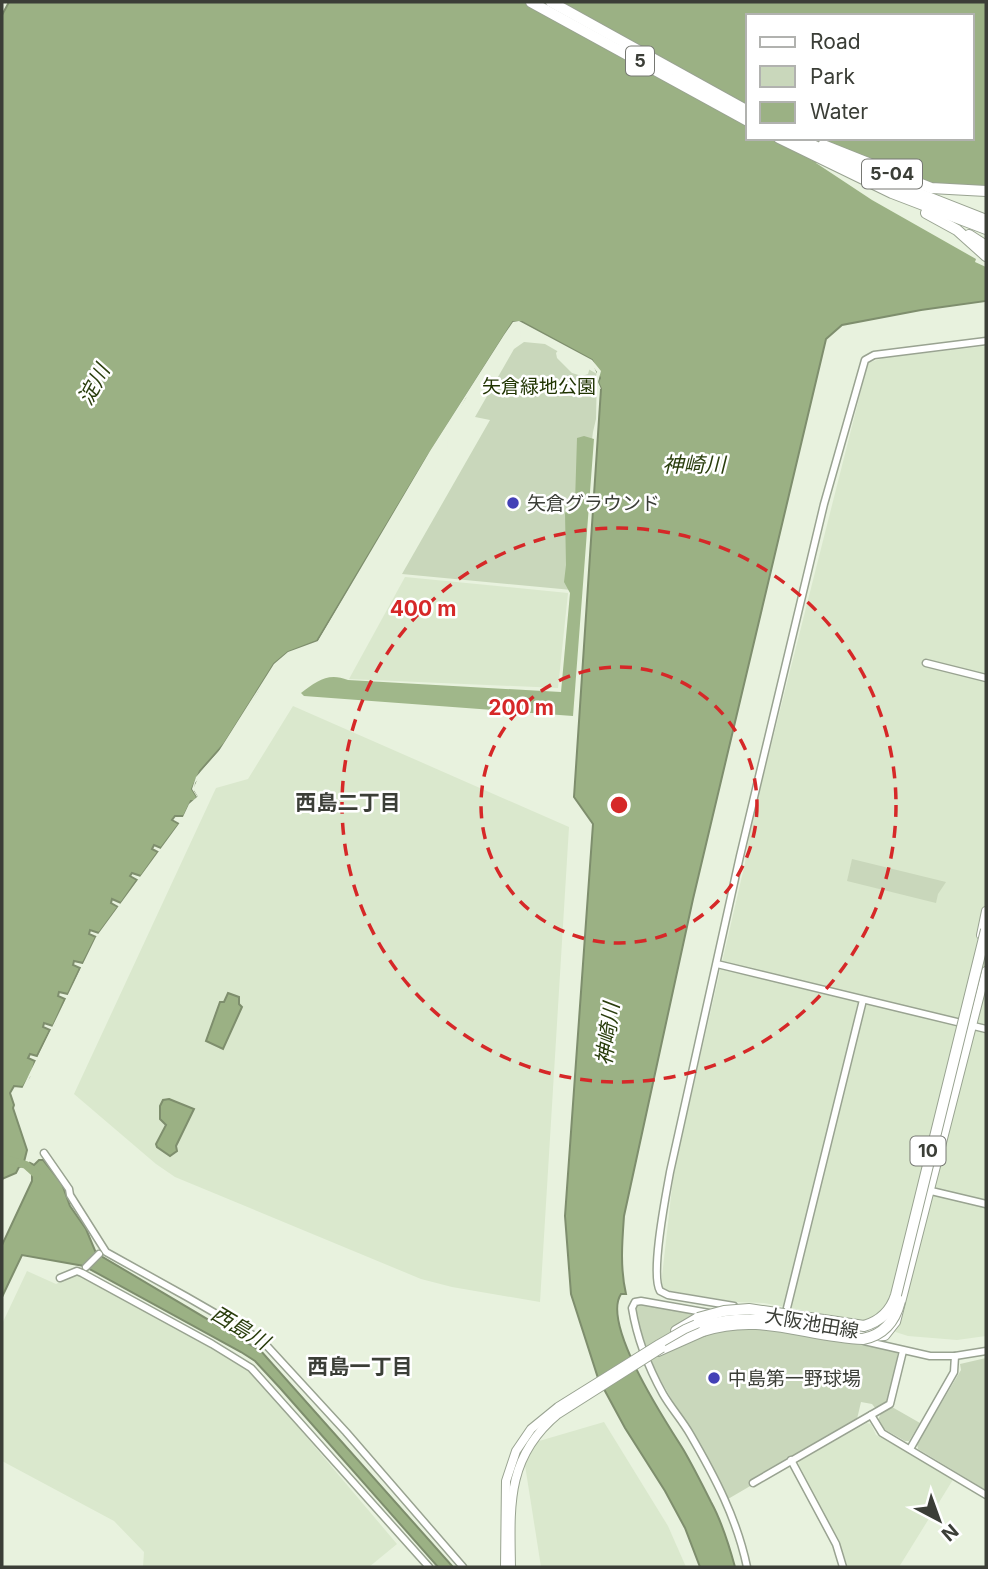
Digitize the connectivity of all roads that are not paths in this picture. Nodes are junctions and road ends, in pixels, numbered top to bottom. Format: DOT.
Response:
graph roads {
  1 [pos="531,2"];
  2 [pos="551,2"];
  3 [pos="746,110"];
  4 [pos="746,120"];
  5 [pos="783,140"];
  6 [pos="804,140"];
  7 [pos="805,140"];
  8 [pos="916,183"];
  9 [pos="986,191"];
  10 [pos="892,193"];
  11 [pos="954,198"];
  12 [pos="986,220"];
  13 [pos="986,229"];
  14 [pos="957,230"];
  15 [pos="986,246"];
  16 [pos="986,256"];
  17 [pos="986,341"];
  18 [pos="926,663"];
  19 [pos="986,678"];
  20 [pos="986,916"];
  21 [pos="986,930"];
  22 [pos="986,950"];
  23 [pos="717,964"];
  24 [pos="986,971"];
  25 [pos="863,1000"];
  26 [pos="959,1024"];
  27 [pos="972,1025"];
  28 [pos="986,1029"];
  29 [pos="44,1153"];
  30 [pos="919,1188"];
  31 [pos="931,1191"];
  32 [pos="986,1205"];
  33 [pos="99,1254"];
  34 [pos="86,1267"];
  35 [pos="61,1278"];
  36 [pos="786,1311"];
  37 [pos="849,1323"];
  38 [pos="820,1326"];
  39 [pos="658,1347"];
  40 [pos="903,1351"];
  41 [pos="986,1352"];
  42 [pos="955,1356"];
  43 [pos="871,1415"];
  44 [pos="909,1449"];
  45 [pos="791,1460"];
  46 [pos="753,1483"];
  47 [pos="986,1495"];
  48 [pos="429,1567"];
  49 [pos="463,1567"];
  50 [pos="505,1567"];
  51 [pos="511,1567"];
  52 [pos="747,1567"];
  53 [pos="843,1567"];
  1 -- 4 [label="highway, 5"];
  2 -- 3 [label="highway, 5"];
  5 -- 10 [label="highway"];
  6 -- 12 [label="highway"];
  7 -- 8 [label="highway, 5-04"];
  8 -- 9 [label="highway, 5-04"];
  8 -- 11 [label="highway"];
  10 -- 13 [label="highway"];
  10 -- 14 [label="highway"];
  14 -- 15 [label="highway"];
  14 -- 16 [label="highway"];
  17 -- 23 [label="street"];
  18 -- 19 [label="street"];
  20 -- 26 [label="main road, 大阪池田線 / 10"];
  21 -- 39 [label="highway, bridge"];
  22 -- 39 [label="highway, bridge"];
  23 -- 25 [label="street"];
  23 -- 36 [label="street"];
  24 -- 27 [label="main road, 大阪池田線 / 10"];
  25 -- 26 [label="street"];
  25 -- 36 [label="street"];
  26 -- 27 [label="street"];
  26 -- 30 [label="main road, 大阪池田線 / 10"];
  27 -- 28 [label="street"];
  27 -- 31 [label="main road, 大阪池田線 / 10"];
  29 -- 49 [label="street"];
  30 -- 31 [label="street"];
  30 -- 38 [label="main road, 大阪池田線 / 10"];
  31 -- 32 [label="street"];
  31 -- 38 [label="main road, 大阪池田線 / 10"];
  33 -- 34 [label="street"];
  35 -- 48 [label="street"];
  36 -- 37 [label="street"];
  38 -- 39 [label="main road, 大阪池田線 / 10, bridge"];
  39 -- 50 [label="main road, 大阪池田線 / 10, bridge"];
  39 -- 51 [label="main road, 大阪池田線 / 10, bridge"];
  40 -- 42 [label="street"];
  40 -- 43 [label="street"];
  40 -- 52 [label="street"];
  41 -- 42 [label="street"];
  42 -- 44 [label="street"];
  43 -- 44 [label="street"];
  43 -- 45 [label="street"];
  44 -- 47 [label="street"];
  45 -- 46 [label="street"];
  45 -- 53 [label="street"];
}
